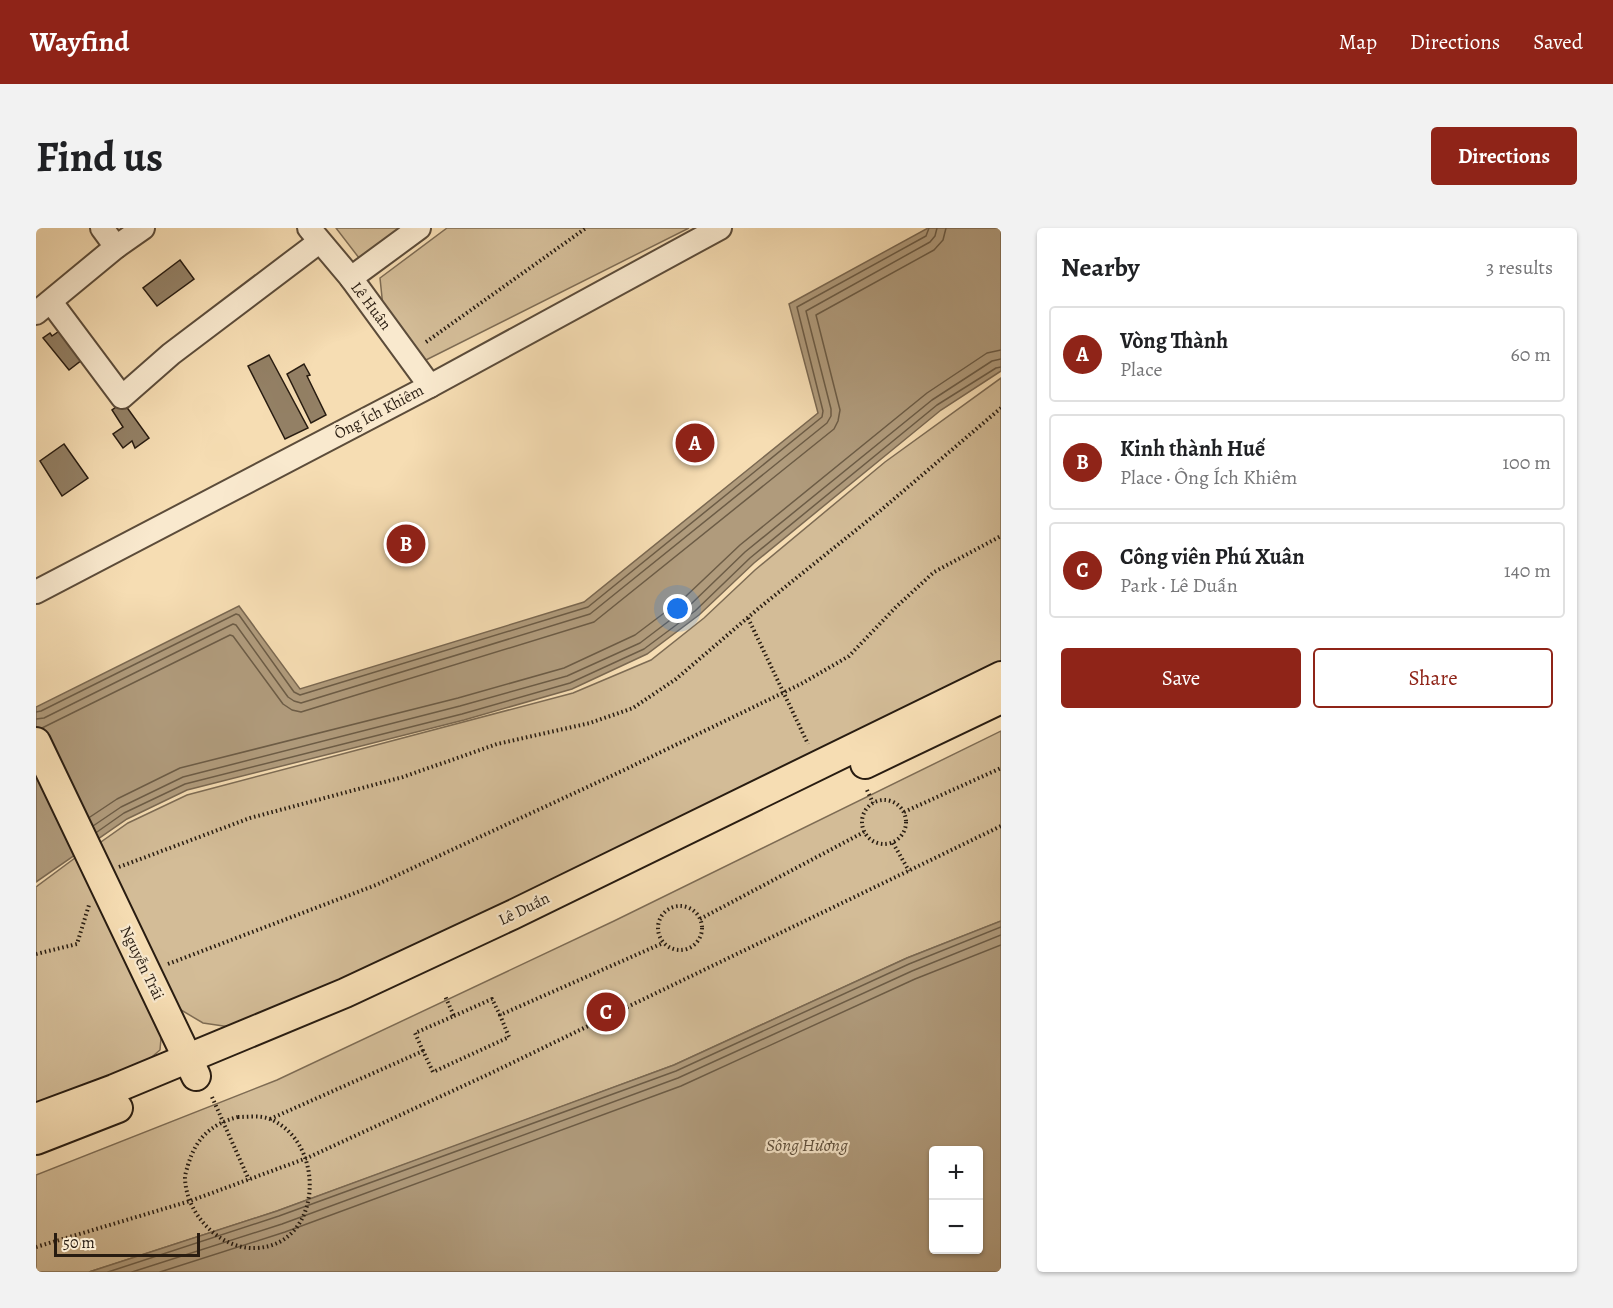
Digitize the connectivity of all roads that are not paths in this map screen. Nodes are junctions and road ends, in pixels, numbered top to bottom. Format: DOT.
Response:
graph roads {
  1 [pos="102,228"];
  2 [pos="143,228"];
  3 [pos="419,228"];
  4 [pos="720,228"];
  5 [pos="314,235"];
  6 [pos="116,247"];
  7 [pos="351,278"];
  8 [pos="43,308"];
  9 [pos="430,386"];
  10 [pos="36,592"];
  11 [pos="1001,676"];
  12 [pos="1001,699"];
  13 [pos="36,742"];
  14 [pos="199,1077"];
  15 [pos="36,1118"];
  16 [pos="36,1140"];
  1 -- 6 [label="street"];
  2 -- 6 [label="street"];
  3 -- 7 [label="street"];
  4 -- 9 [label="street, Ông Ích Khiêm"];
  5 -- 7 [label="street, Lê Huân"];
  5 -- 8 [label="street"];
  6 -- 8 [label="street"];
  7 -- 9 [label="street, Lê Huân"];
  9 -- 10 [label="street, Ông Ích Khiêm"];
  11 -- 14 [label="main road, Lê Duẩn"];
  12 -- 14 [label="main road, Lê Duẩn"];
  13 -- 14 [label="main road, Nguyễn Trãi"];
  14 -- 15 [label="main road, Lê Duẩn"];
  14 -- 16 [label="main road, Lê Duẩn"];
}
